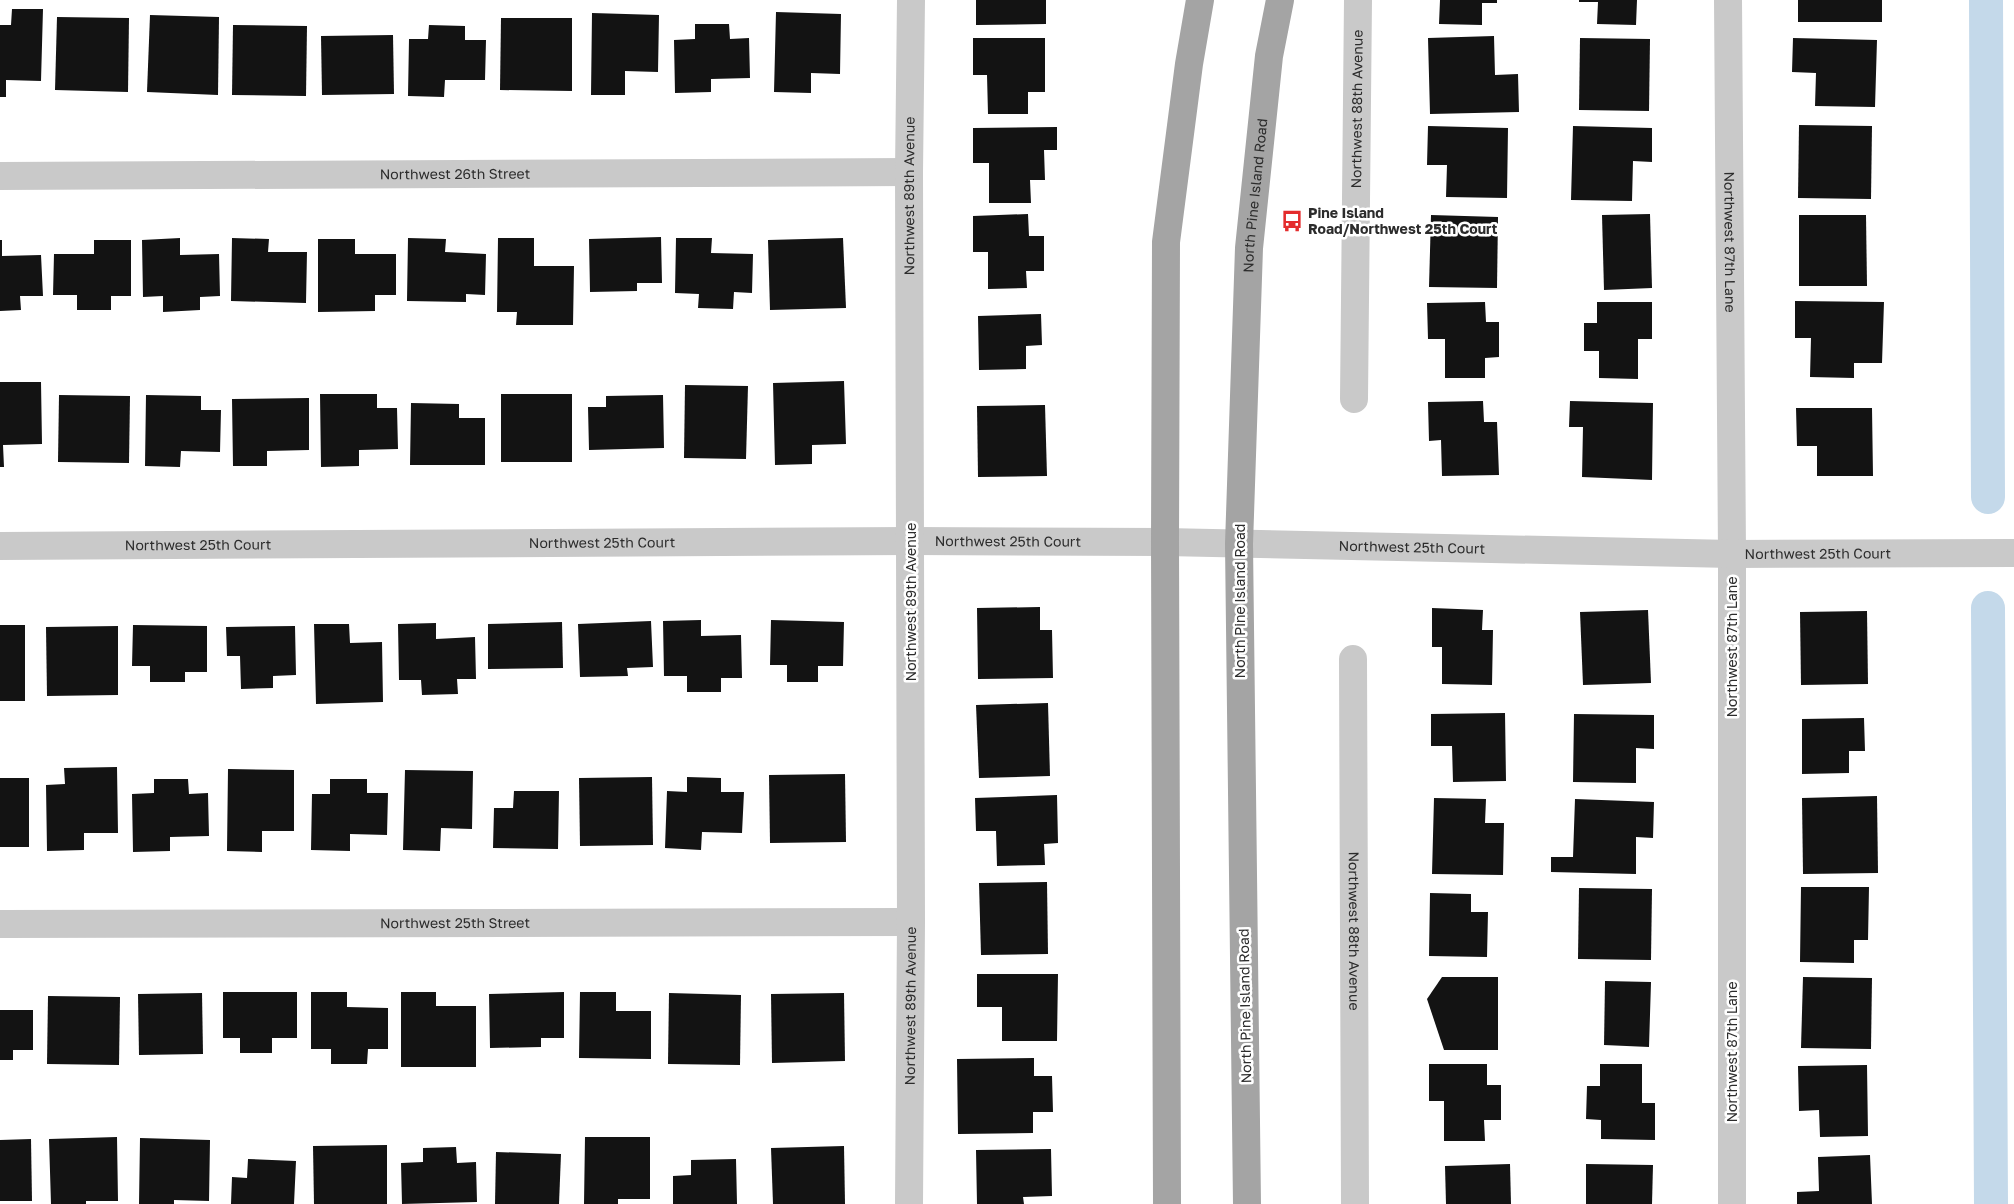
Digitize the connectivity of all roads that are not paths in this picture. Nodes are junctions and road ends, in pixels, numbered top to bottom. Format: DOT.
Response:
graph roads {
  1 [pos="911,0"];
  2 [pos="1200,0"];
  3 [pos="1280,0"];
  4 [pos="1358,0"];
  5 [pos="1728,0"];
  6 [pos="909,172"];
  7 [pos="0,176"];
  8 [pos="1354,399"];
  9 [pos="911,541"];
  10 [pos="1165,542"];
  11 [pos="1239,544"];
  12 [pos="0,546"];
  13 [pos="2014,553"];
  14 [pos="1732,554"];
  15 [pos="1353,659"];
  16 [pos="911,922"];
  17 [pos="0,924"];
  18 [pos="909,1204"];
  19 [pos="1167,1204"];
  20 [pos="1247,1204"];
  21 [pos="1355,1204"];
  22 [pos="1732,1204"];
  1 -- 6 [label="street, Northwest 89th Avenue"];
  2 -- 10 [label="main road"];
  3 -- 11 [label="main road, North Pine Island Road"];
  4 -- 8 [label="street, Northwest 88th Avenue"];
  5 -- 14 [label="street, Northwest 87th Lane"];
  6 -- 7 [label="street, Northwest 26th Street"];
  6 -- 9 [label="street, Northwest 89th Avenue"];
  9 -- 10 [label="street, Northwest 25th Court"];
  9 -- 12 [label="street, Northwest 25th Court"];
  9 -- 16 [label="street, Northwest 89th Avenue"];
  10 -- 11 [label="street, Northwest 25th Court"];
  10 -- 19 [label="main road"];
  11 -- 14 [label="street, Northwest 25th Court"];
  11 -- 20 [label="main road, North Pine Island Road"];
  13 -- 14 [label="street, Northwest 25th Court"];
  14 -- 22 [label="street, Northwest 87th Lane"];
  15 -- 21 [label="street, Northwest 88th Avenue"];
  16 -- 17 [label="street, Northwest 25th Street"];
  16 -- 18 [label="street, Northwest 89th Avenue"];
}
